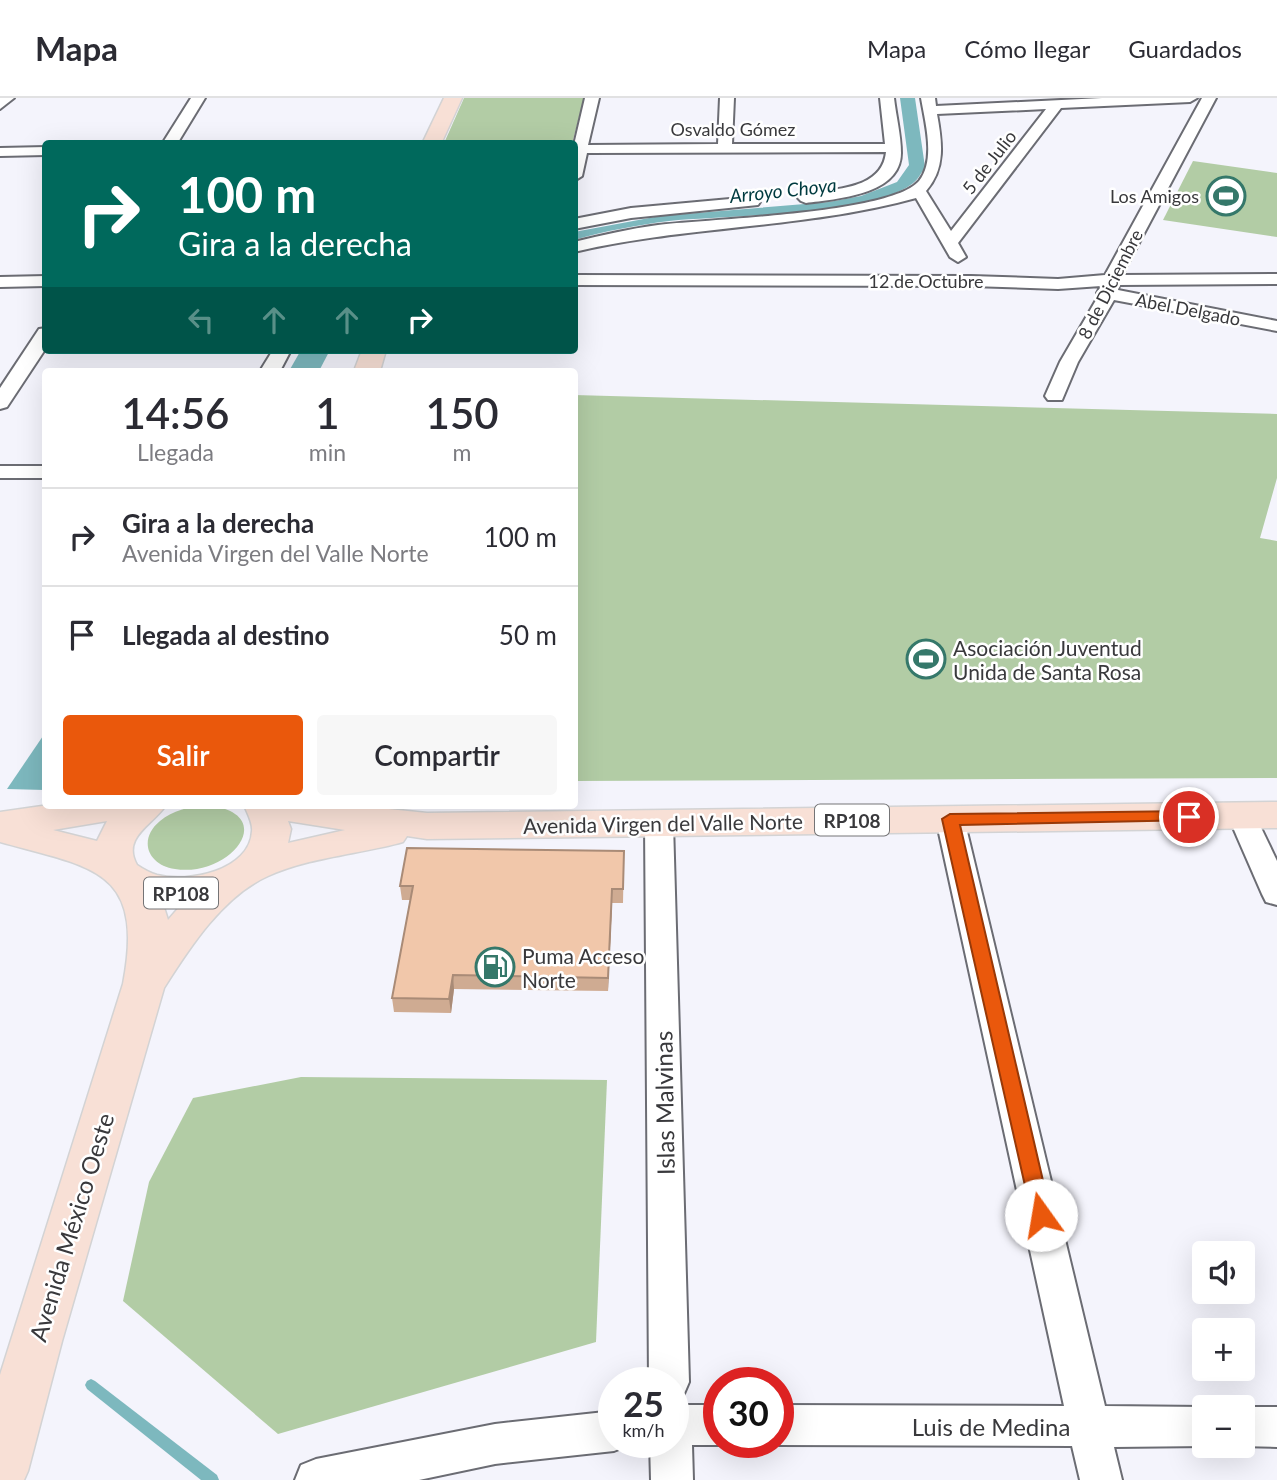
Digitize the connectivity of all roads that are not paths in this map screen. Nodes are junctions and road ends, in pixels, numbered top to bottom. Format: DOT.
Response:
graph roads {
  1 [pos="7,98"];
  2 [pos="198,98"];
  3 [pos="453,98"];
  4 [pos="593,98"];
  5 [pos="727,98"];
  6 [pos="887,98"];
  7 [pos="1190,98"];
  8 [pos="1209,98"];
  9 [pos="928,104"];
  10 [pos="1057,104"];
  11 [pos="0,105"];
  12 [pos="172,140"];
  13 [pos="433,140"];
  14 [pos="578,146"];
  15 [pos="725,148"];
  16 [pos="893,148"];
  17 [pos="578,149"];
  18 [pos="42,151"];
  19 [pos="0,152"];
  20 [pos="918,191"];
  21 [pos="793,199"];
  22 [pos="768,201"];
  23 [pos="578,223"];
  24 [pos="950,243"];
  25 [pos="578,246"];
  26 [pos="1277,279"];
  27 [pos="42,281"];
  28 [pos="578,281"];
  29 [pos="971,281"];
  30 [pos="0,282"];
  31 [pos="1058,284"];
  32 [pos="1110,287"];
  33 [pos="1277,326"];
  34 [pos="42,339"];
  35 [pos="1055,396"];
  36 [pos="0,403"];
  37 [pos="0,472"];
  38 [pos="42,472"];
  39 [pos="106,809"];
  40 [pos="141,809"];
  41 [pos="266,809"];
  42 [pos="292,809"];
  43 [pos="1259,816"];
  44 [pos="950,819"];
  45 [pos="659,823"];
  46 [pos="0,825"];
  47 [pos="427,826"];
  48 [pos="0,830"];
  49 [pos="242,874"];
  50 [pos="126,878"];
  51 [pos="1277,894"];
  52 [pos="144,984"];
  53 [pos="669,1367"];
  54 [pos="794,1425"];
  55 [pos="1089,1426"];
  56 [pos="1192,1427"];
  57 [pos="1255,1427"];
  58 [pos="1277,1427"];
  59 [pos="598,1433"];
  60 [pos="671,1458"];
  61 [pos="0,1471"];
  62 [pos="316,1480"];
  63 [pos="672,1480"];
  64 [pos="1101,1480"];
  1 -- 11 [label="street"];
  2 -- 12 [label="street"];
  3 -- 13 [label="main road"];
  4 -- 14 [label="street"];
  5 -- 15 [label="street"];
  6 -- 16 [label="street"];
  7 -- 10 [label="street"];
  8 -- 32 [label="street, 8 de Diciembre"];
  9 -- 10 [label="street"];
  9 -- 20 [label="street"];
  10 -- 24 [label="street, 5 de Julio"];
  15 -- 16 [label="street, Osvaldo Gómez"];
  15 -- 17 [label="street, Osvaldo Gómez"];
  16 -- 21 [label="street"];
  18 -- 19 [label="street"];
  20 -- 24 [label="street"];
  20 -- 25 [label="street"];
  22 -- 23 [label="street"];
  24 -- 29 [label="street"];
  26 -- 32 [label="street"];
  27 -- 30 [label="street"];
  28 -- 29 [label="street, 12 de Octubre"];
  29 -- 31 [label="street, 12 de Octubre"];
  31 -- 32 [label="street, Abel Delgado"];
  32 -- 33 [label="street, Abel Delgado"];
  32 -- 35 [label="street, 8 de Diciembre"];
  34 -- 36 [label="street"];
  37 -- 38 [label="street"];
  39 -- 46 [label="main road"];
  40 -- 50 [label="main road, RP108"];
  41 -- 49 [label="main road"];
  42 -- 47 [label="main road, Avenida Virgen del Valle Norte / RP108"];
  43 -- 44 [label="main road, Avenida Virgen del Valle Norte / RP108"];
  43 -- 51 [label="street"];
  44 -- 45 [label="main road, Avenida Virgen del Valle Norte / RP108"];
  44 -- 55 [label="street"];
  45 -- 47 [label="main road, Avenida Virgen del Valle Norte / RP108"];
  45 -- 53 [label="street, Islas Malvinas"];
  47 -- 49 [label="main road, Avenida Virgen del Valle Norte / RP108"];
  48 -- 50 [label="main road, RP108"];
  49 -- 50 [label="main road, RP108"];
  49 -- 52 [label="main road, Avenida México Oeste"];
  50 -- 52 [label="main road, Avenida México Oeste"];
  52 -- 61 [label="main road, Avenida México Oeste"];
  54 -- 55 [label="street, Luis de Medina"];
  55 -- 56 [label="street, Luis de Medina"];
  55 -- 64 [label="street"];
  57 -- 58 [label="street"];
  59 -- 62 [label="street"];
  60 -- 63 [label="street"];
}
